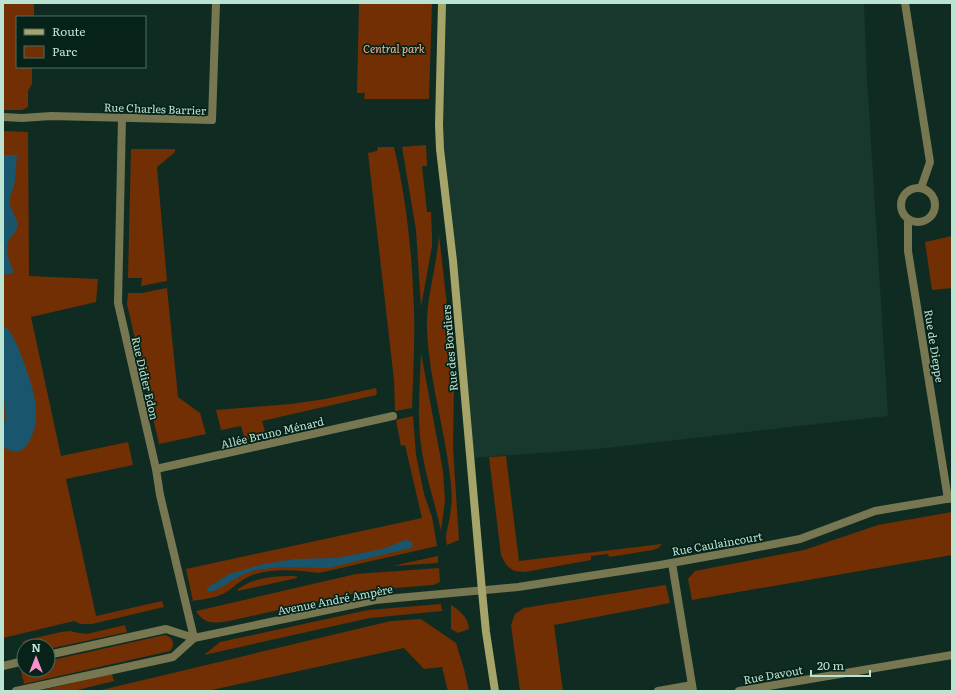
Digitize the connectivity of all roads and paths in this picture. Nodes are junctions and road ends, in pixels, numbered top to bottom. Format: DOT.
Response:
graph roads {
  1 [pos="216,3"];
  2 [pos="442,3"];
  3 [pos="906,3"];
  4 [pos="3,117"];
  5 [pos="122,118"];
  6 [pos="921,188"];
  7 [pos="908,219"];
  8 [pos="393,416"];
  9 [pos="156,469"];
  10 [pos="950,499"];
  11 [pos="672,563"];
  12 [pos="482,591"];
  13 [pos="194,638"];
  14 [pos="56,654"];
  15 [pos="952,655"];
  16 [pos="16,663"];
  17 [pos="3,666"];
  18 [pos="693,688"];
  19 [pos="16,691"];
  20 [pos="495,691"];
  21 [pos="658,691"];
  22 [pos="739,691"];
  1 -- 5 [label="street, Rue Charles Barrier"];
  2 -- 12 [label="street, Rue des Bordiers"];
  3 -- 6 [label="street"];
  4 -- 5 [label="street, Rue Charles Barrier"];
  5 -- 9 [label="street, Rue Didier Edon"];
  6 -- 7 [label="street, Rue de Dieppe"];
  6 -- 7 [label="street"];
  7 -- 10 [label="street, Rue de Dieppe"];
  8 -- 9 [label="street, Allée Bruno Ménard"];
  9 -- 13 [label="street, Rue Didier Edon"];
  10 -- 11 [label="street, Rue Caulaincourt"];
  11 -- 12 [label="street, Rue Caulaincourt"];
  11 -- 18 [label="street"];
  12 -- 13 [label="street, Avenue André Ampère"];
  12 -- 20 [label="street, Rue des Bordiers"];
  13 -- 14 [label="street, Avenue André Ampère"];
  13 -- 19 [label="street"];
  15 -- 22 [label="street, Rue Davout"];
  16 -- 17 [label="street"];
  18 -- 21 [label="street"];
}
